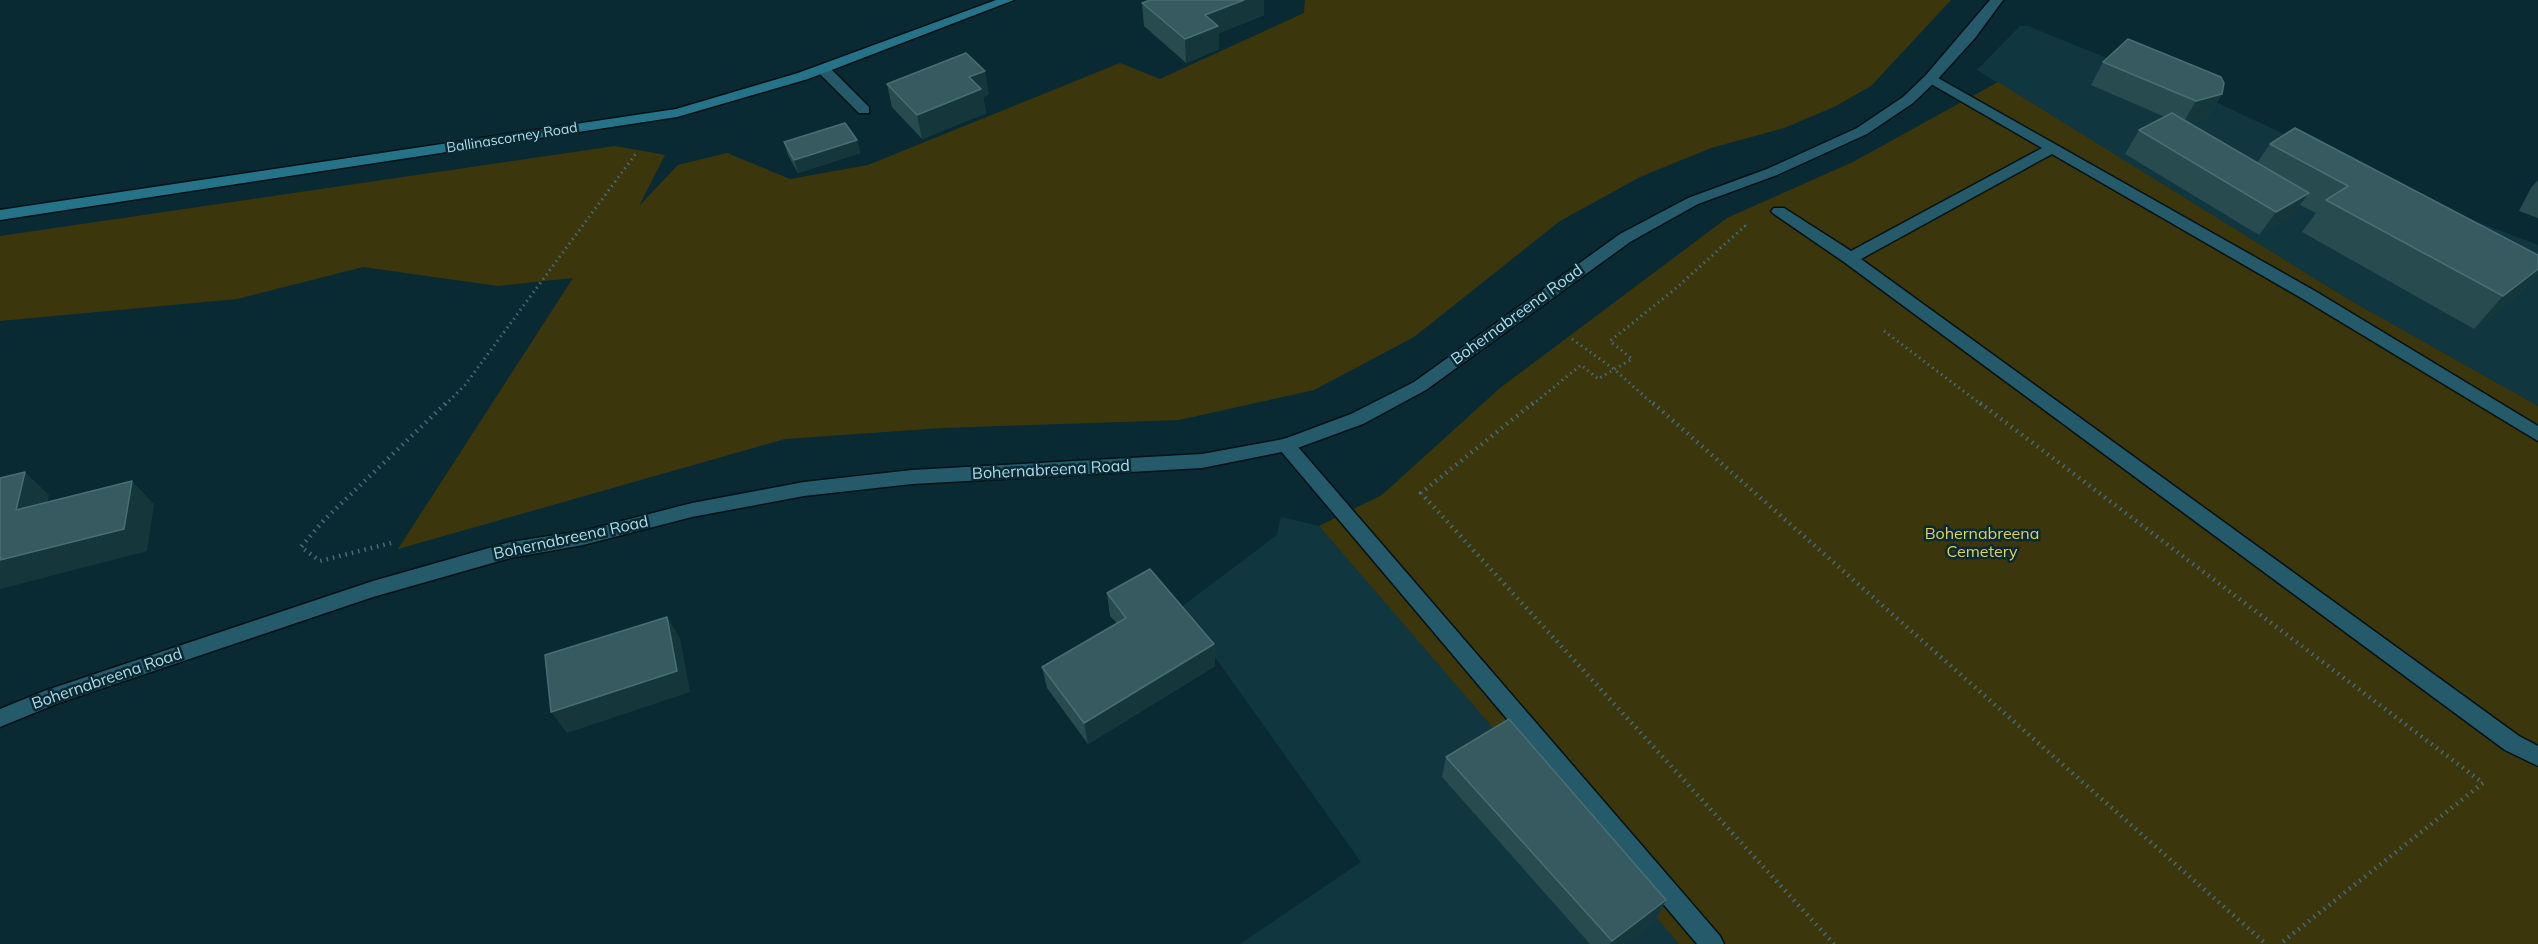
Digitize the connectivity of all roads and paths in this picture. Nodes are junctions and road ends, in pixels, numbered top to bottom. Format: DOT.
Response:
graph roads {
  1 [pos="1008,0"];
  2 [pos="1997,0"];
  3 [pos="823,69"];
  4 [pos="1931,78"];
  5 [pos="864,110"];
  6 [pos="645,118"];
  7 [pos="2052,148"];
  8 [pos="1779,211"];
  9 [pos="0,214"];
  10 [pos="1754,234"];
  11 [pos="1850,258"];
  12 [pos="1877,326"];
  13 [pos="1572,339"];
  14 [pos="1614,370"];
  15 [pos="2538,434"];
  16 [pos="1286,445"];
  17 [pos="398,541"];
  18 [pos="0,718"];
  19 [pos="2538,757"];
  20 [pos="1712,944"];
  21 [pos="1834,944"];
  22 [pos="2266,944"];
  23 [pos="2280,944"];
  1 -- 3 [label="main road, Ballinascorney Road"];
  2 -- 4 [label="street, Bohernabreena Road"];
  3 -- 5 [label="street"];
  3 -- 6 [label="main road, Ballinascorney Road"];
  4 -- 7 [label="street"];
  4 -- 16 [label="street, Bohernabreena Road"];
  6 -- 9 [label="main road, Ballinascorney Road"];
  6 -- 17 [label="path"];
  7 -- 11 [label="street"];
  7 -- 15 [label="street"];
  8 -- 11 [label="street"];
  10 -- 14 [label="path"];
  11 -- 19 [label="street"];
  12 -- 23 [label="path"];
  13 -- 14 [label="path"];
  14 -- 21 [label="path"];
  14 -- 22 [label="path"];
  16 -- 18 [label="street, Bohernabreena Road"];
  16 -- 20 [label="street"];
}
